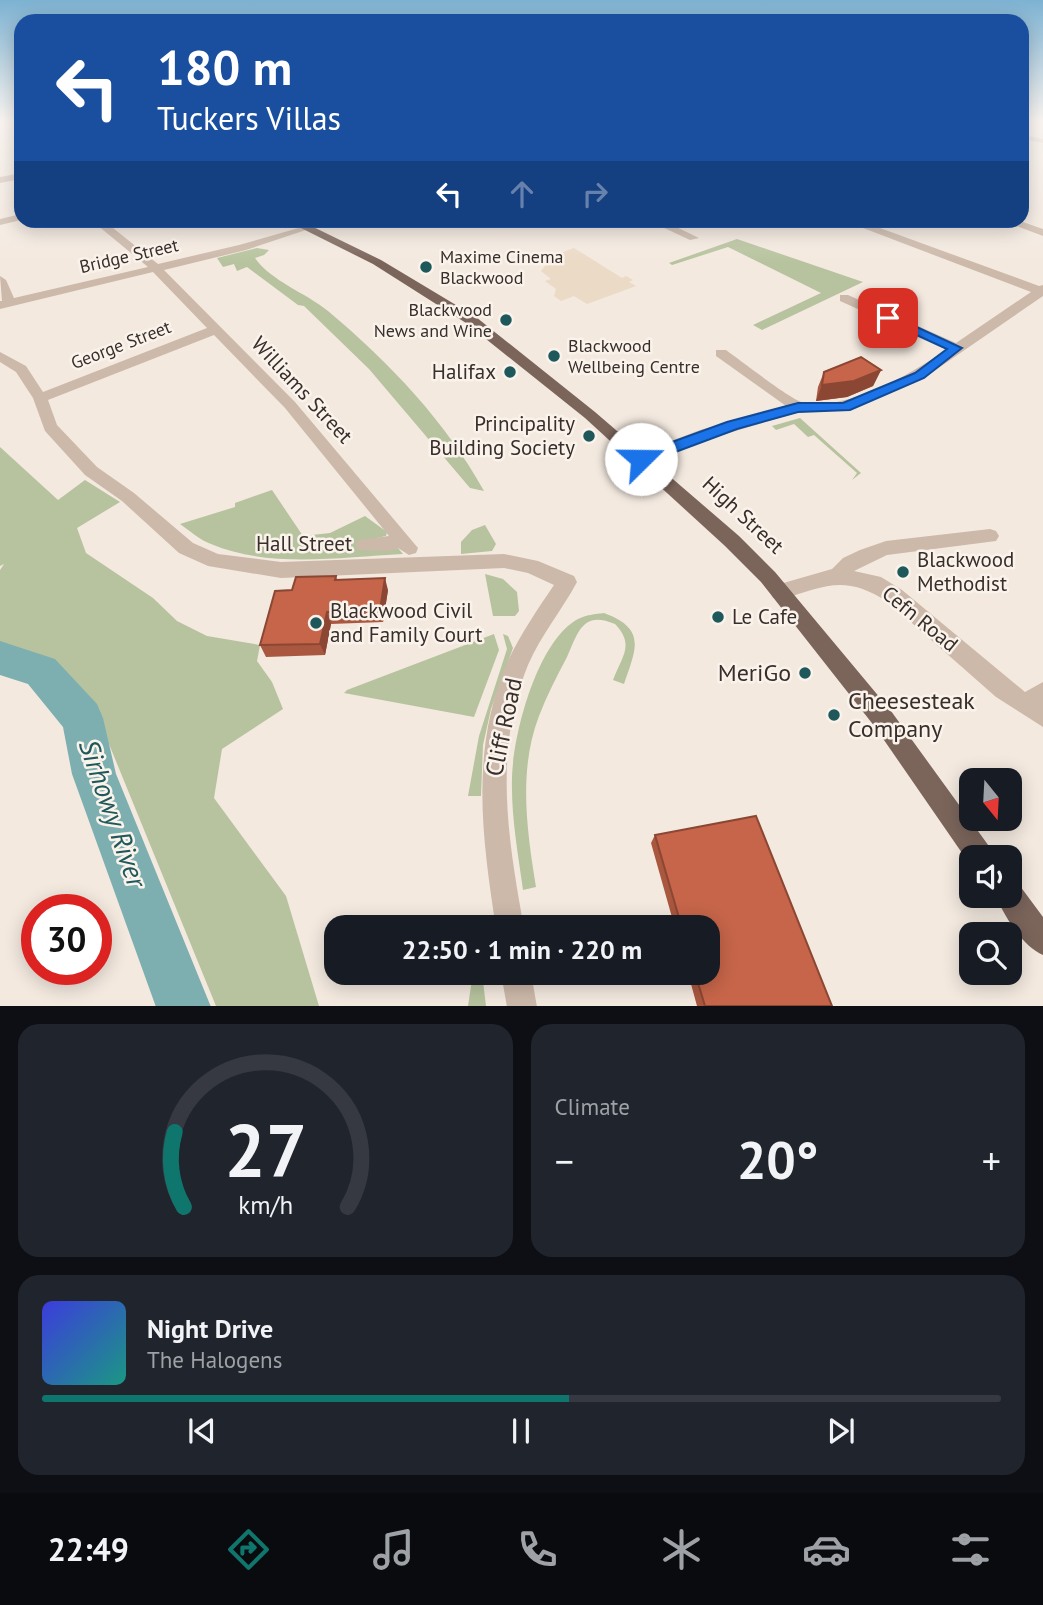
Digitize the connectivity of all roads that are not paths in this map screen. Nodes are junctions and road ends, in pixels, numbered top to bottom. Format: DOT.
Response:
graph roads {
  1 [pos="107,228"];
  2 [pos="289,228"];
  3 [pos="306,228"];
  4 [pos="671,228"];
  5 [pos="869,228"];
  6 [pos="694,238"];
  7 [pos="156,268"];
  8 [pos="0,280"];
  9 [pos="1042,291"];
  10 [pos="844,298"];
  11 [pos="5,303"];
  12 [pos="216,329"];
  13 [pos="956,348"];
  14 [pos="721,354"];
  15 [pos="0,356"];
  16 [pos="40,398"];
  17 [pos="798,407"];
  18 [pos="641,459"];
  19 [pos="990,536"];
  20 [pos="365,545"];
  21 [pos="838,575"];
  22 [pos="567,582"];
  23 [pos="780,592"];
  24 [pos="1037,704"];
  25 [pos="973,845"];
  26 [pos="1019,908"];
  27 [pos="508,915"];
  28 [pos="1043,941"];
  29 [pos="518,985"];
  30 [pos="522,1006"];
  1 -- 7 [label="street, Williams Street"];
  2 -- 7 [label="street, Bridge Street"];
  3 -- 18 [label="main road, High Street"];
  4 -- 6 [label="street"];
  5 -- 9 [label="street"];
  7 -- 11 [label="street, Bridge Street"];
  7 -- 12 [label="street, Williams Street"];
  8 -- 11 [label="street"];
  9 -- 13 [label="street"];
  10 -- 13 [label="street"];
  12 -- 16 [label="street, George Street"];
  12 -- 20 [label="street, Williams Street"];
  13 -- 17 [label="street"];
  14 -- 17 [label="street"];
  15 -- 16 [label="street, Hall Street"];
  16 -- 22 [label="street, Hall Street"];
  17 -- 18 [label="street"];
  18 -- 23 [label="main road, High Street"];
  19 -- 21 [label="street"];
  21 -- 23 [label="street, Cefn Road"];
  21 -- 24 [label="street, Cefn Road"];
  22 -- 27 [label="street, Cliff Road"];
  23 -- 25 [label="main road, High Street"];
  26 -- 28 [label="main road"];
  29 -- 30 [label="street"];
}
